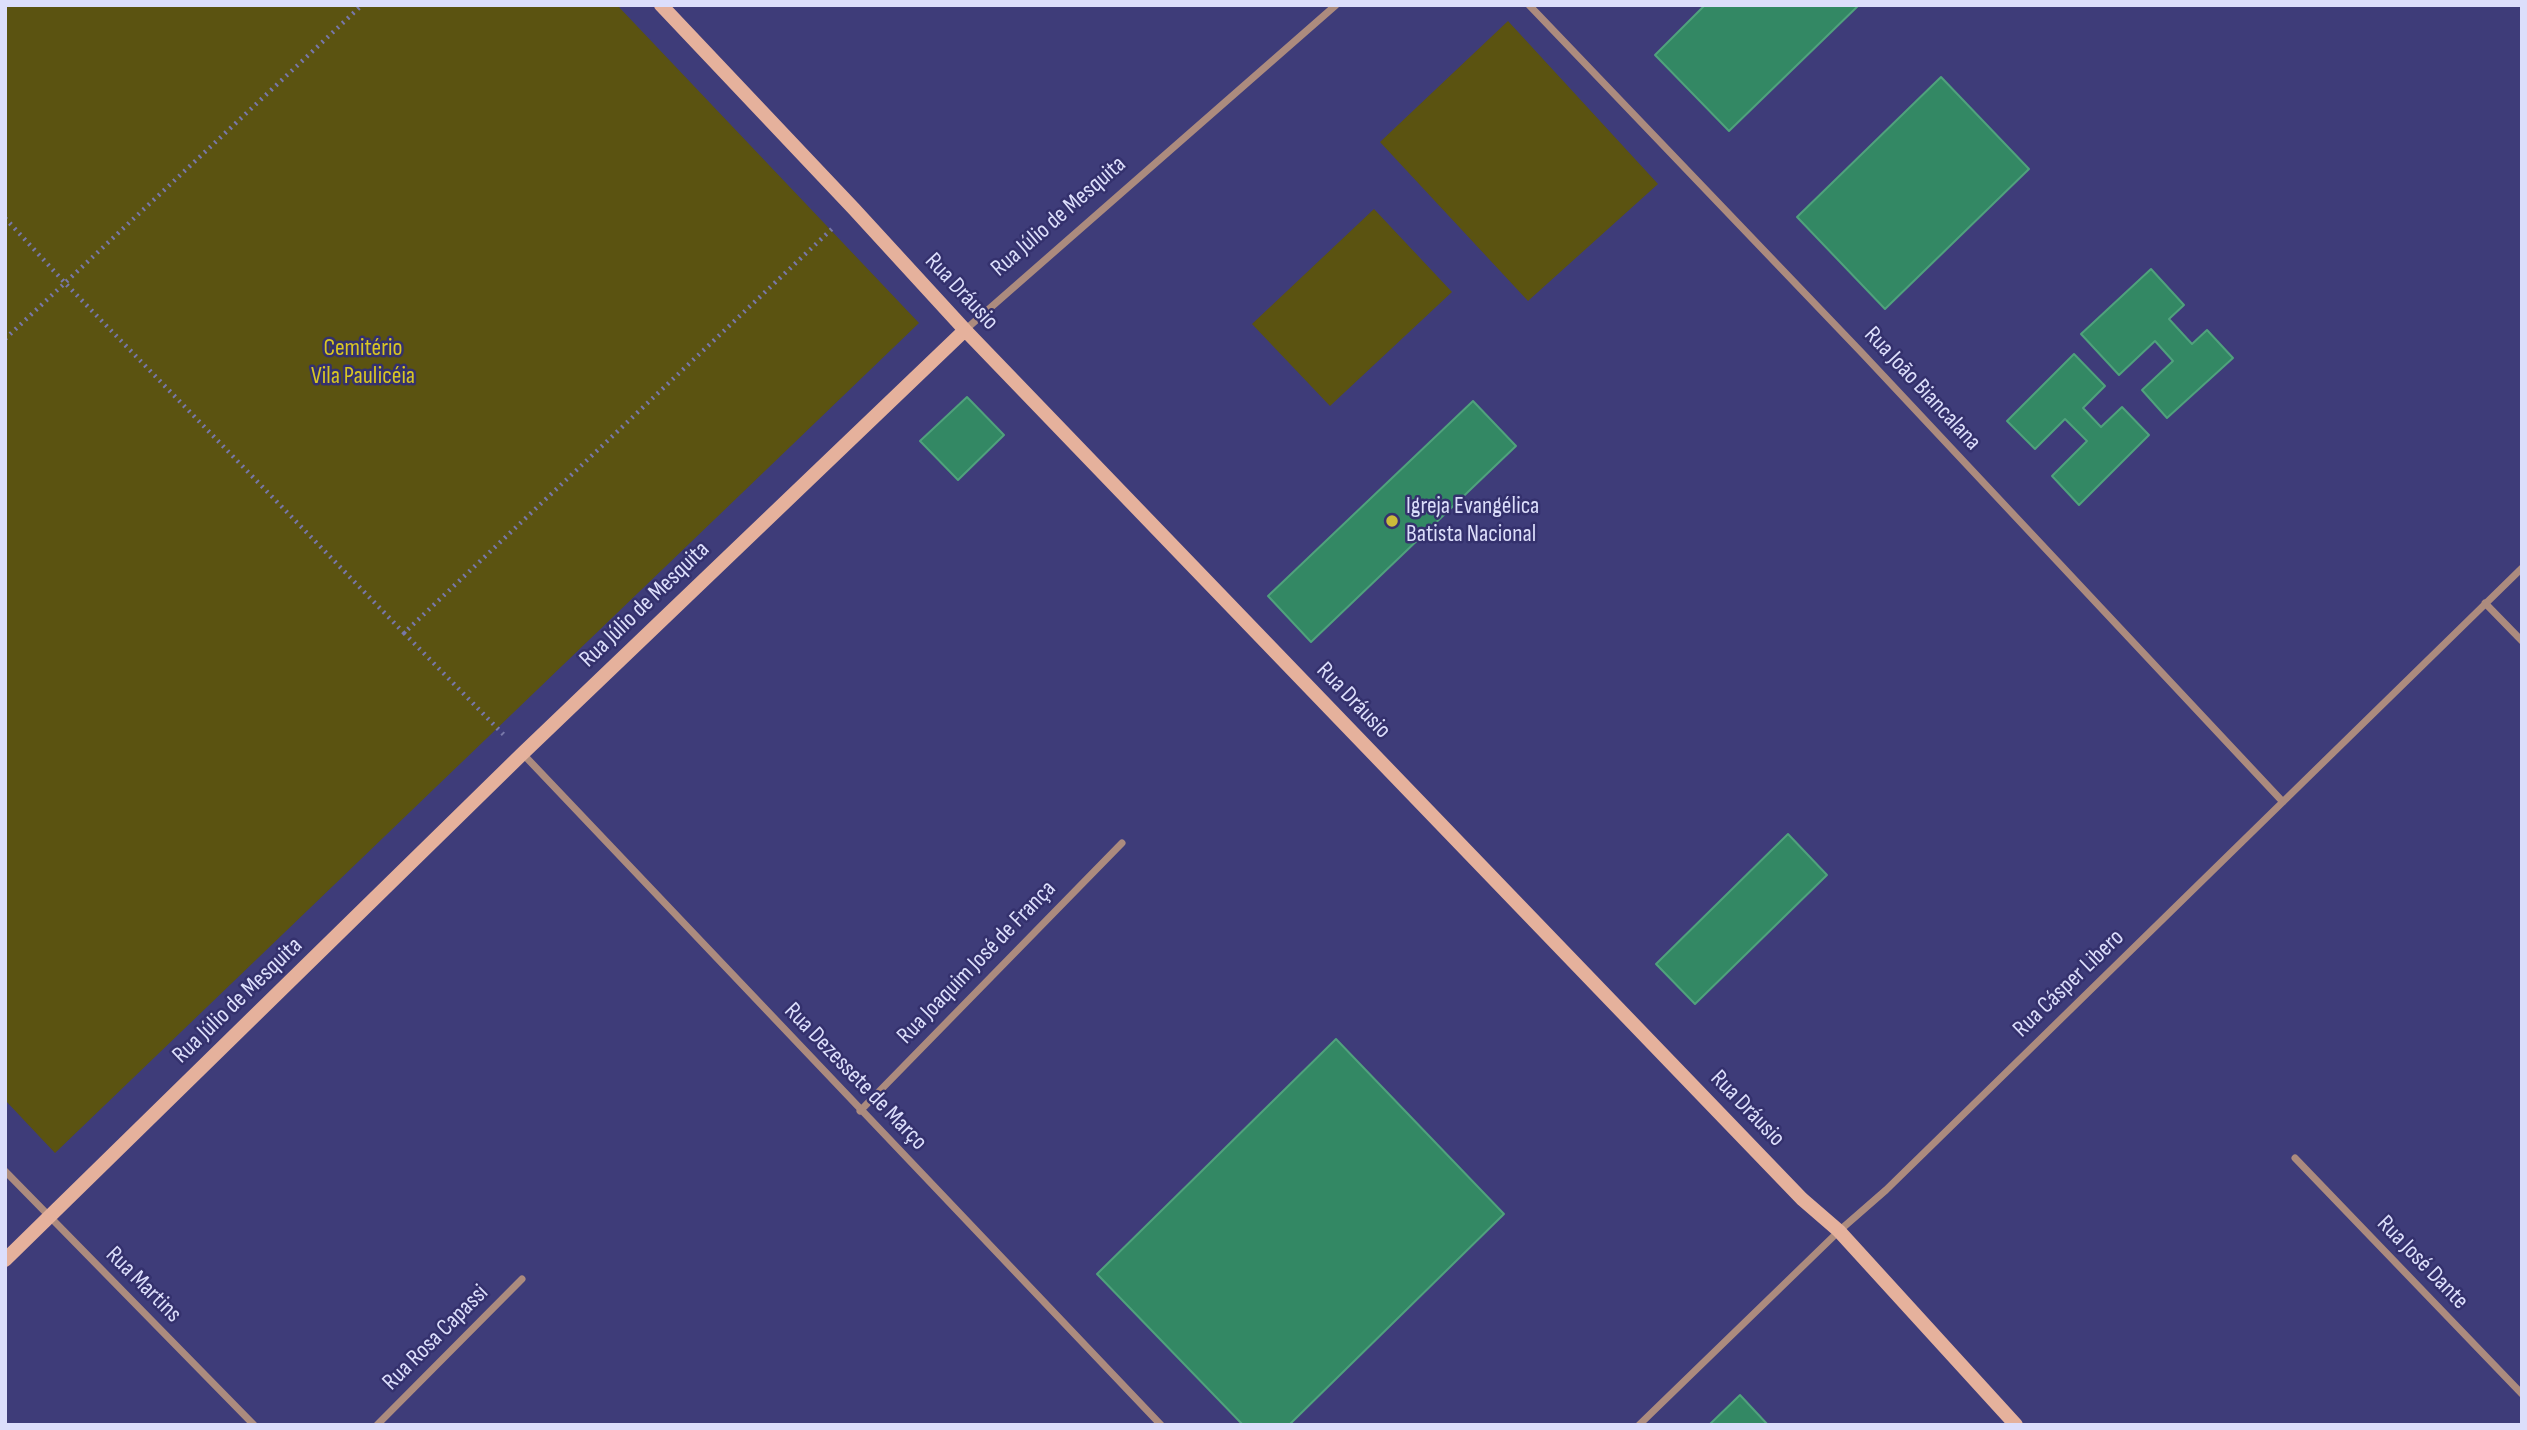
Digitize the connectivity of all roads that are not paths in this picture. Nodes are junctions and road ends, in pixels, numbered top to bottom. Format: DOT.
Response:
graph roads {
  1 [pos="661,5"];
  2 [pos="1336,5"];
  3 [pos="1529,5"];
  4 [pos="965,330"];
  5 [pos="2522,568"];
  6 [pos="2485,603"];
  7 [pos="2522,641"];
  8 [pos="522,754"];
  9 [pos="2283,802"];
  10 [pos="1122,843"];
  11 [pos="860,1111"];
  12 [pos="2295,1158"];
  13 [pos="5,1171"];
  14 [pos="49,1217"];
  15 [pos="1839,1231"];
  16 [pos="5,1260"];
  17 [pos="522,1279"];
  18 [pos="2522,1394"];
  19 [pos="254,1425"];
  20 [pos="377,1425"];
  21 [pos="1161,1425"];
  22 [pos="1639,1425"];
  23 [pos="2016,1425"];
  1 -- 4 [label="street, Rua Dráusio"];
  2 -- 4 [label="street, Rua Júlio de Mesquita"];
  3 -- 9 [label="street, Rua João Biancalana"];
  4 -- 8 [label="street, Rua Júlio de Mesquita"];
  4 -- 15 [label="street, Rua Dráusio"];
  5 -- 6 [label="street, Rua Cásper Libero"];
  6 -- 7 [label="street"];
  6 -- 9 [label="street, Rua Cásper Libero"];
  8 -- 11 [label="street, Rua Dezessete de Março"];
  8 -- 14 [label="street, Rua Júlio de Mesquita"];
  9 -- 15 [label="street, Rua Cásper Libero"];
  10 -- 11 [label="street, Rua Joaquim José de França"];
  11 -- 21 [label="street, Rua Dezessete de Março"];
  12 -- 18 [label="street, Rua José Dante"];
  13 -- 14 [label="street, Rua Martins"];
  14 -- 16 [label="street, Rua Júlio de Mesquita"];
  14 -- 19 [label="street, Rua Martins"];
  15 -- 22 [label="street, Rua Cásper Libero"];
  15 -- 23 [label="street, Rua Dráusio"];
  17 -- 20 [label="street, Rua Rosa Capassi"];
}
